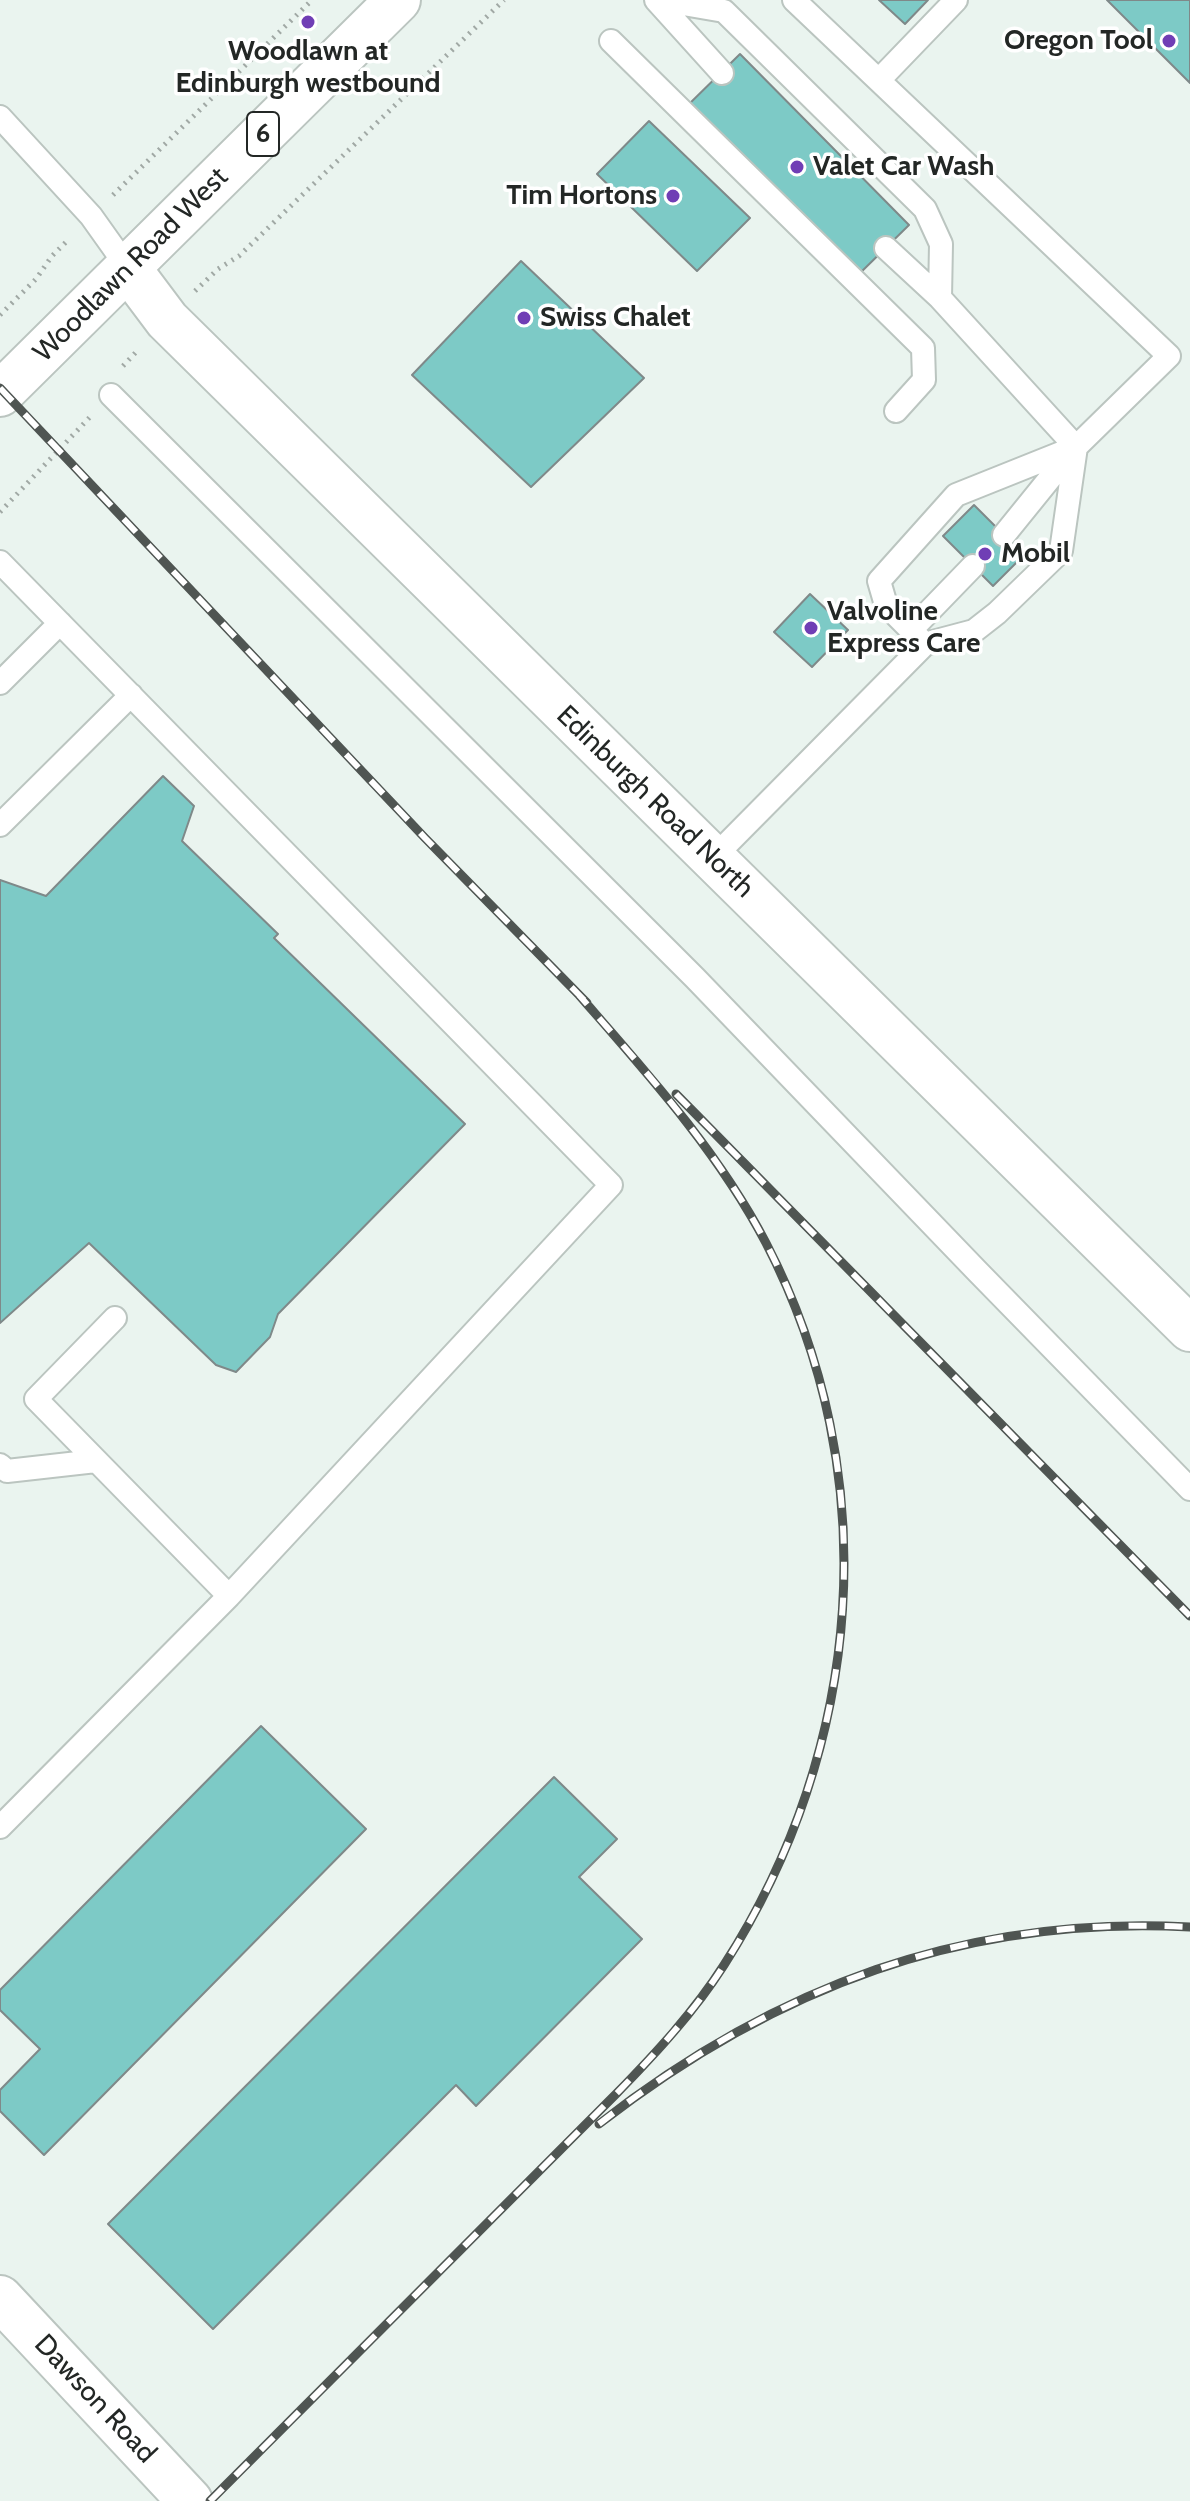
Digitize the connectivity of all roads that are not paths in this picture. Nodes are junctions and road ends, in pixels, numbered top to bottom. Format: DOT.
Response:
graph roads {
  1 [pos="398,0"];
  2 [pos="658,0"];
  3 [pos="794,0"];
  4 [pos="956,0"];
  5 [pos="611,41"];
  6 [pos="722,73"];
  7 [pos="879,80"];
  8 [pos="0,117"];
  9 [pos="886,248"];
  10 [pos="128,268"];
  11 [pos="940,298"];
  12 [pos="0,394"];
  13 [pos="111,395"];
  14 [pos="896,411"];
  15 [pos="1076,447"];
  16 [pos="1004,535"];
  17 [pos="0,562"];
  18 [pos="973,566"];
  19 [pos="60,623"];
  20 [pos="918,637"];
  21 [pos="0,683"];
  22 [pos="131,695"];
  23 [pos="0,825"];
  24 [pos="713,858"];
  25 [pos="115,1318"];
  26 [pos="1190,1329"];
  27 [pos="96,1461"];
  28 [pos="0,1465"];
  29 [pos="1190,1489"];
  30 [pos="229,1596"];
  31 [pos="0,1827"];
  32 [pos="0,2298"];
  33 [pos="190,2501"];
  1 -- 10 [label="main road, Woodlawn Road West / 6"];
  2 -- 6 [label="lane"];
  2 -- 11 [label="lane"];
  3 -- 7 [label="lane"];
  4 -- 7 [label="lane"];
  5 -- 14 [label="lane"];
  7 -- 15 [label="lane"];
  8 -- 10 [label="lane"];
  9 -- 11 [label="lane"];
  10 -- 12 [label="main road, Woodlawn Road West / 6"];
  10 -- 24 [label="main road, Edinburgh Road North"];
  11 -- 15 [label="lane"];
  13 -- 29 [label="lane"];
  15 -- 16 [label="lane"];
  15 -- 20 [label="lane"];
  15 -- 20 [label="lane"];
  17 -- 19 [label="lane"];
  18 -- 20 [label="lane"];
  19 -- 21 [label="lane"];
  19 -- 22 [label="lane"];
  20 -- 24 [label="lane"];
  22 -- 23 [label="lane"];
  22 -- 30 [label="lane"];
  24 -- 26 [label="main road, Edinburgh Road North"];
  25 -- 27 [label="lane"];
  27 -- 28 [label="lane"];
  27 -- 30 [label="lane"];
  30 -- 31 [label="lane"];
  32 -- 33 [label="main road, Dawson Road"];
}
